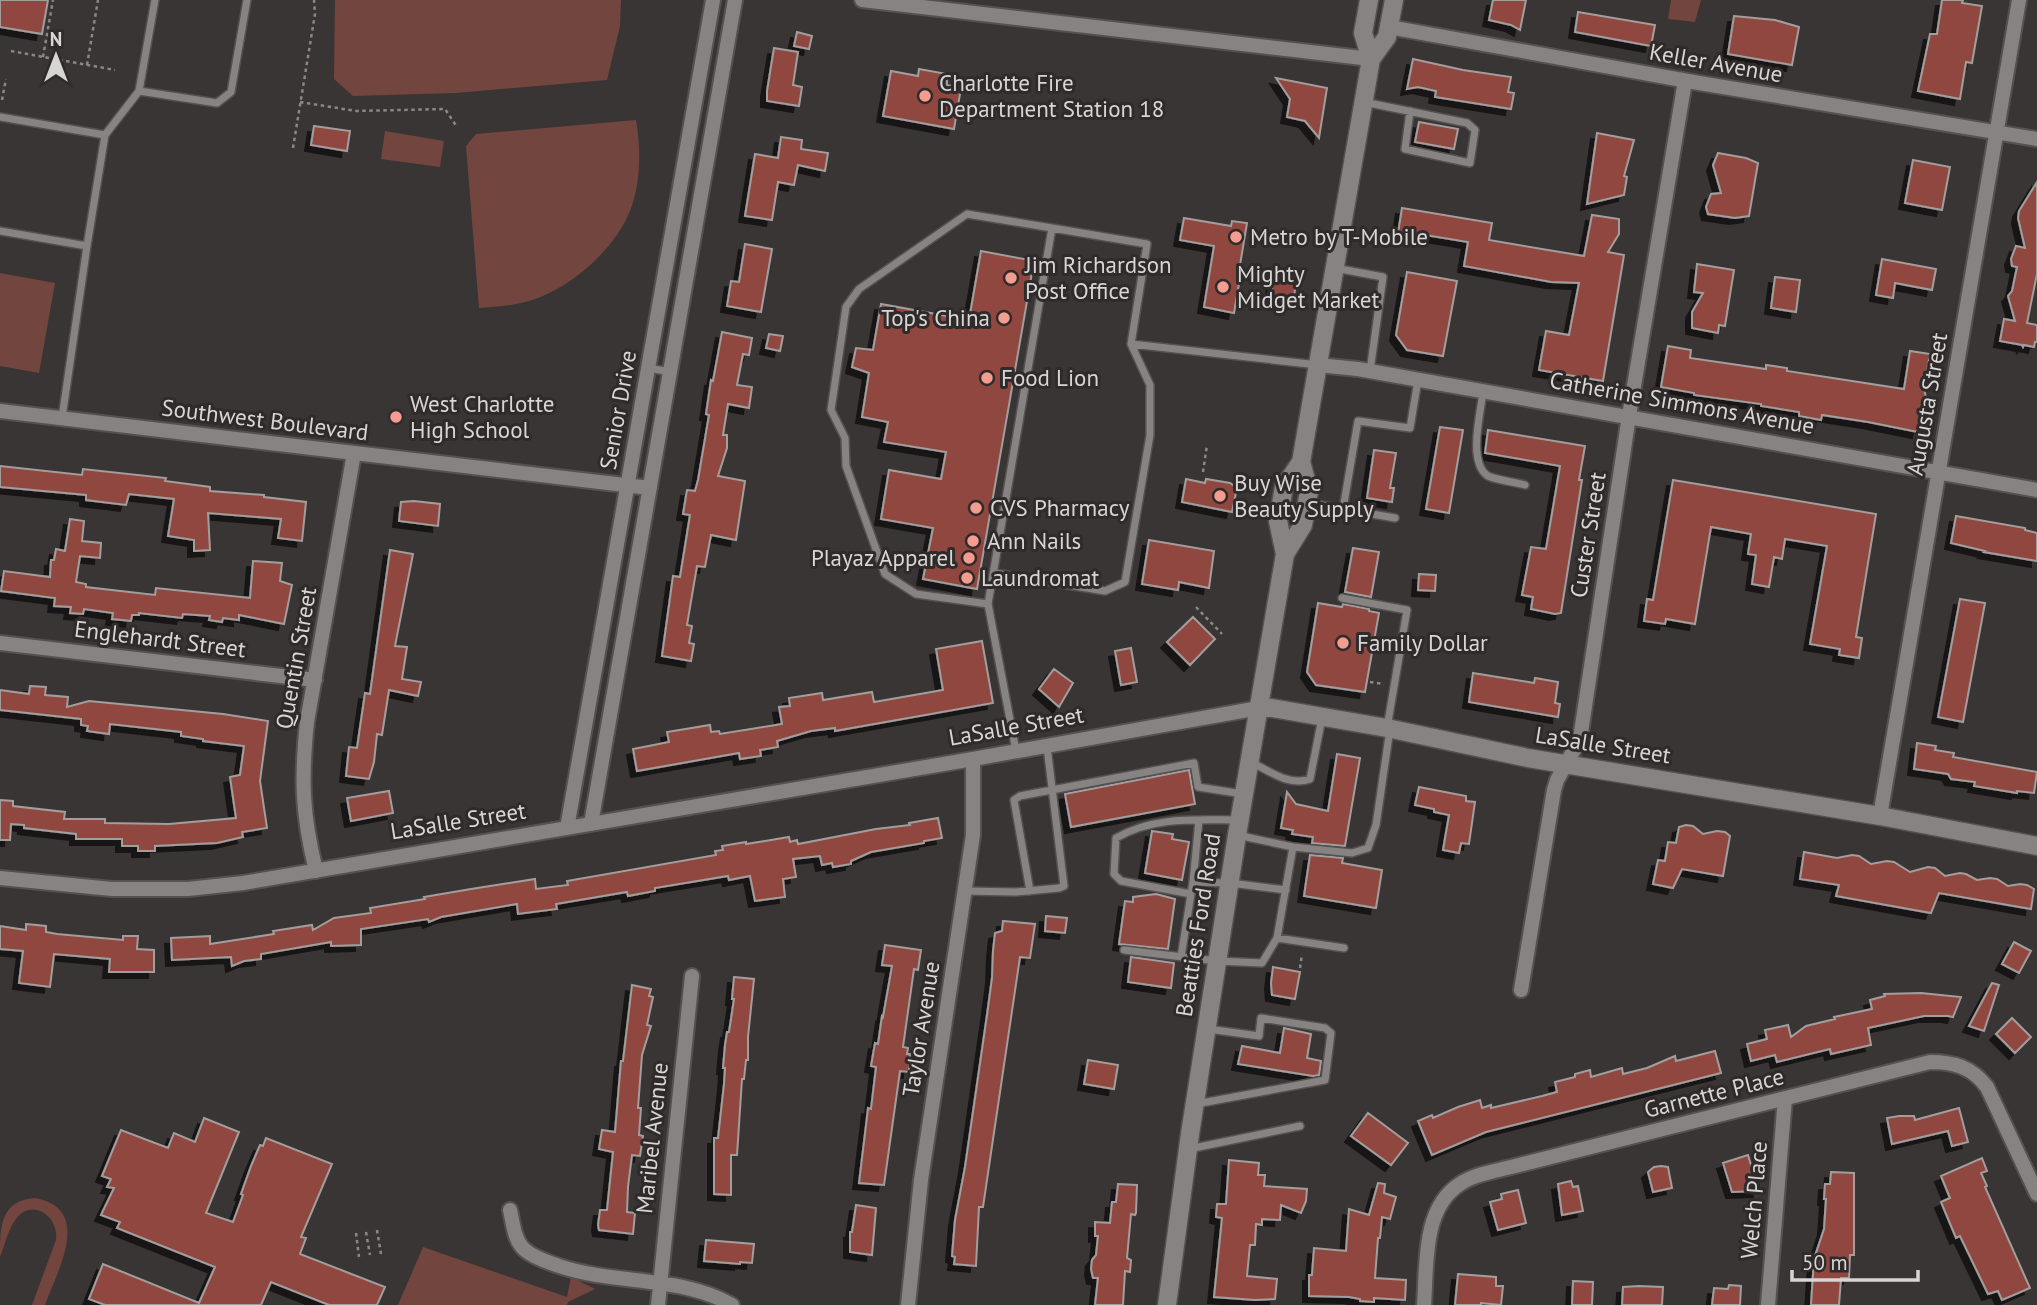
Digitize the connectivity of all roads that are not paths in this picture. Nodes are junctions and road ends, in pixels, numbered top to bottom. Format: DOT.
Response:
graph roads {
  1 [pos="155,0"];
  2 [pos="247,0"];
  3 [pos="713,0"];
  4 [pos="735,0"];
  5 [pos="862,0"];
  6 [pos="1369,0"];
  7 [pos="1394,0"];
  8 [pos="2019,0"];
  9 [pos="1389,27"];
  10 [pos="1371,59"];
  11 [pos="1685,81"];
  12 [pos="139,91"];
  13 [pos="1363,102"];
  14 [pos="1410,111"];
  15 [pos="0,117"];
  16 [pos="1997,132"];
  17 [pos="105,135"];
  18 [pos="2037,139"];
  19 [pos="1052,228"];
  20 [pos="0,231"];
  21 [pos="87,246"];
  22 [pos="1335,268"];
  23 [pos="1131,344"];
  24 [pos="1318,365"];
  25 [pos="649,368"];
  26 [pos="1370,371"];
  27 [pos="670,372"];
  28 [pos="1418,380"];
  29 [pos="1483,391"];
  30 [pos="0,411"];
  31 [pos="1629,416"];
  32 [pos="62,418"];
  33 [pos="355,453"];
  34 [pos="1301,462"];
  35 [pos="1939,473"];
  36 [pos="628,485"];
  37 [pos="1525,485"];
  38 [pos="650,488"];
  39 [pos="2037,490"];
  40 [pos="1307,503"];
  41 [pos="1343,509"];
  42 [pos="1395,518"];
  43 [pos="1285,554"];
  44 [pos="994,573"];
  45 [pos="1342,598"];
  46 [pos="988,604"];
  47 [pos="0,643"];
  48 [pos="315,680"];
  49 [pos="1259,708"];
  50 [pos="1322,717"];
  51 [pos="1388,729"];
  52 [pos="1047,746"];
  53 [pos="1016,751"];
  54 [pos="973,759"];
  55 [pos="1249,761"];
  56 [pos="1566,764"];
  57 [pos="1053,789"];
  58 [pos="1244,794"];
  59 [pos="1880,816"];
  60 [pos="1199,820"];
  61 [pos="591,824"];
  62 [pos="1238,827"];
  63 [pos="567,828"];
  64 [pos="2037,846"];
  65 [pos="1293,847"];
  66 [pos="316,871"];
  67 [pos="0,878"];
  68 [pos="1193,882"];
  69 [pos="1230,883"];
  70 [pos="1286,890"];
  71 [pos="964,891"];
  72 [pos="1030,891"];
  73 [pos="1191,894"];
  74 [pos="1277,938"];
  75 [pos="1344,948"];
  76 [pos="1124,950"];
  77 [pos="1181,957"];
  78 [pos="1217,961"];
  79 [pos="692,976"];
  80 [pos="1521,990"];
  81 [pos="1207,1029"];
  82 [pos="1785,1098"];
  83 [pos="1195,1104"];
  84 [pos="1300,1126"];
  85 [pos="1188,1149"];
  86 [pos="2037,1194"];
  87 [pos="510,1210"];
  88 [pos="660,1284"];
  89 [pos="658,1305"];
  90 [pos="732,1305"];
  91 [pos="908,1305"];
  92 [pos="1167,1305"];
  93 [pos="1424,1305"];
  94 [pos="1768,1305"];
  1 -- 12 [label="lane"];
  2 -- 12 [label="lane"];
  3 -- 25 [label="street, Senior Drive"];
  4 -- 27 [label="street, Senior Drive"];
  5 -- 10 [label="street"];
  6 -- 10 [label="main road, Beatties Ford Road"];
  7 -- 9 [label="main road, Beatties Ford Road"];
  8 -- 16 [label="street, Augusta Street"];
  9 -- 10 [label="main road, Beatties Ford Road"];
  9 -- 11 [label="street, Keller Avenue"];
  10 -- 13 [label="main road, Beatties Ford Road"];
  11 -- 16 [label="street, Keller Avenue"];
  11 -- 31 [label="street, Custer Street"];
  12 -- 17 [label="lane"];
  13 -- 14 [label="lane"];
  13 -- 22 [label="main road, Beatties Ford Road"];
  14 -- 14 [label="lane"];
  15 -- 17 [label="lane"];
  16 -- 18 [label="street, Keller Avenue"];
  16 -- 35 [label="street, Augusta Street"];
  17 -- 21 [label="lane"];
  19 -- 23 [label="lane"];
  19 -- 44 [label="lane"];
  19 -- 46 [label="lane"];
  20 -- 21 [label="lane"];
  21 -- 32 [label="lane"];
  22 -- 24 [label="main road, Beatties Ford Road"];
  22 -- 26 [label="lane"];
  23 -- 24 [label="lane"];
  23 -- 44 [label="lane"];
  24 -- 26 [label="street, Catherine Simmons Avenue"];
  24 -- 34 [label="main road, Beatties Ford Road"];
  25 -- 27 [label="lane"];
  25 -- 36 [label="street, Senior Drive"];
  26 -- 28 [label="street, Catherine Simmons Avenue"];
  27 -- 38 [label="street, Senior Drive"];
  28 -- 29 [label="street, Catherine Simmons Avenue"];
  28 -- 41 [label="lane"];
  29 -- 31 [label="street, Catherine Simmons Avenue"];
  29 -- 37 [label="lane"];
  30 -- 32 [label="street, Southwest Boulevard"];
  31 -- 35 [label="street, Catherine Simmons Avenue"];
  31 -- 56 [label="street, Custer Street"];
  32 -- 33 [label="street, Southwest Boulevard"];
  33 -- 36 [label="street, Southwest Boulevard"];
  33 -- 48 [label="street, Quentin Street"];
  34 -- 40 [label="main road, Beatties Ford Road"];
  34 -- 43 [label="main road, Beatties Ford Road"];
  35 -- 39 [label="street, Catherine Simmons Avenue"];
  35 -- 59 [label="street, Augusta Street"];
  36 -- 38 [label="street, Southwest Boulevard"];
  36 -- 63 [label="street, Senior Drive"];
  38 -- 61 [label="street, Senior Drive"];
  40 -- 41 [label="lane"];
  40 -- 43 [label="main road, Beatties Ford Road"];
  41 -- 42 [label="lane"];
  43 -- 49 [label="main road, Beatties Ford Road"];
  44 -- 46 [label="lane"];
  45 -- 51 [label="lane"];
  46 -- 53 [label="lane"];
  47 -- 48 [label="street, Englehardt Street"];
  48 -- 66 [label="street, Quentin Street"];
  49 -- 50 [label="main road, LaSalle Street"];
  49 -- 52 [label="street, LaSalle Street"];
  49 -- 55 [label="main road, Beatties Ford Road"];
  50 -- 51 [label="main road, LaSalle Street"];
  50 -- 55 [label="lane"];
  51 -- 56 [label="main road, LaSalle Street"];
  51 -- 65 [label="lane"];
  52 -- 53 [label="street, LaSalle Street"];
  52 -- 57 [label="lane"];
  53 -- 54 [label="street, LaSalle Street"];
  54 -- 61 [label="street, LaSalle Street"];
  54 -- 71 [label="street, Taylor Avenue"];
  55 -- 58 [label="main road, Beatties Ford Road"];
  56 -- 59 [label="main road, LaSalle Street"];
  56 -- 80 [label="street, Custer Street"];
  57 -- 58 [label="lane"];
  57 -- 72 [label="lane"];
  57 -- 72 [label="lane"];
  58 -- 62 [label="main road, Beatties Ford Road"];
  59 -- 64 [label="main road, LaSalle Street"];
  60 -- 62 [label="lane"];
  60 -- 68 [label="lane"];
  60 -- 73 [label="lane"];
  61 -- 63 [label="street, LaSalle Street"];
  62 -- 65 [label="lane"];
  62 -- 69 [label="main road, Beatties Ford Road"];
  63 -- 66 [label="street, LaSalle Street"];
  65 -- 70 [label="lane"];
  66 -- 67 [label="street, LaSalle Street"];
  68 -- 69 [label="lane"];
  68 -- 73 [label="lane"];
  69 -- 70 [label="lane"];
  69 -- 78 [label="main road, Beatties Ford Road"];
  70 -- 74 [label="lane"];
  71 -- 72 [label="lane"];
  71 -- 91 [label="street, Taylor Avenue"];
  73 -- 77 [label="lane"];
  74 -- 75 [label="lane"];
  74 -- 78 [label="lane"];
  76 -- 77 [label="lane"];
  77 -- 78 [label="lane"];
  78 -- 81 [label="main road, Beatties Ford Road"];
  79 -- 88 [label="street, Maribel Avenue"];
  81 -- 83 [label="main road, Beatties Ford Road"];
  81 -- 83 [label="lane"];
  82 -- 86 [label="street, Garnette Place"];
  82 -- 93 [label="street, Garnette Place"];
  82 -- 94 [label="street, Welch Place"];
  83 -- 85 [label="main road, Beatties Ford Road"];
  84 -- 85 [label="lane"];
  85 -- 92 [label="main road, Beatties Ford Road"];
  87 -- 88 [label="street"];
  88 -- 89 [label="street, Maribel Avenue"];
  88 -- 90 [label="street"];
}
